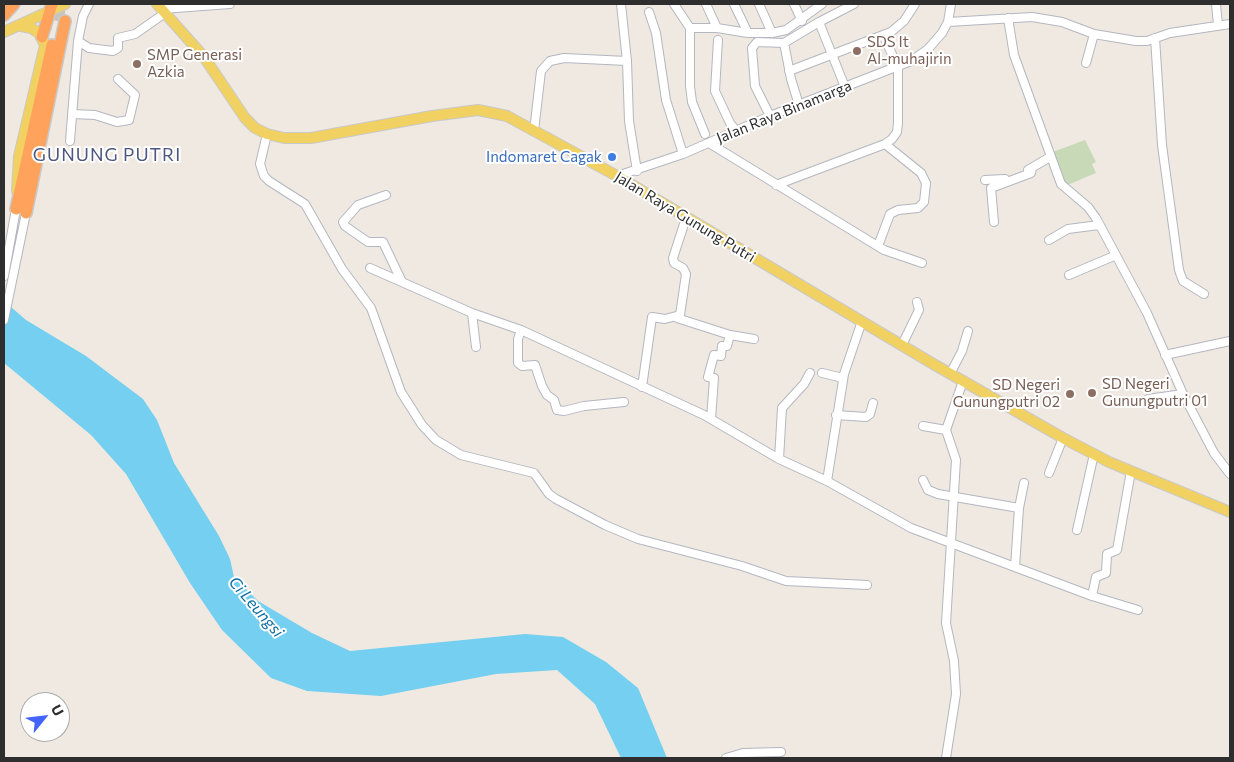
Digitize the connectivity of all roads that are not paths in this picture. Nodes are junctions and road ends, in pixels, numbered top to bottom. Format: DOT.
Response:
graph roads {
  1 [pos="14,4"];
  2 [pos="64,4"];
  3 [pos="89,4"];
  4 [pos="230,4"];
  5 [pos="621,4"];
  6 [pos="674,4"];
  7 [pos="706,4"];
  8 [pos="734,4"];
  9 [pos="759,4"];
  10 [pos="794,4"];
  11 [pos="821,4"];
  12 [pos="854,4"];
  13 [pos="915,4"];
  14 [pos="951,4"];
  15 [pos="1216,4"];
  16 [pos="51,6"];
  17 [pos="161,9"];
  18 [pos="650,12"];
  19 [pos="4,15"];
  20 [pos="1008,18"];
  21 [pos="61,21"];
  22 [pos="802,21"];
  23 [pos="819,22"];
  24 [pos="948,22"];
  25 [pos="1230,24"];
  26 [pos="1218,25"];
  27 [pos="21,26"];
  28 [pos="4,28"];
  29 [pos="690,28"];
  30 [pos="717,28"];
  31 [pos="4,32"];
  32 [pos="748,33"];
  33 [pos="772,33"];
  34 [pos="883,34"];
  35 [pos="1094,34"];
  36 [pos="42,37"];
  37 [pos="1155,38"];
  38 [pos="718,40"];
  39 [pos="78,41"];
  40 [pos="784,43"];
  41 [pos="832,55"];
  42 [pos="627,61"];
  43 [pos="1086,63"];
  44 [pos="898,67"];
  45 [pos="789,71"];
  46 [pos="118,79"];
  47 [pos="844,87"];
  48 [pos="799,105"];
  49 [pos="72,114"];
  50 [pos="770,116"];
  51 [pos="534,131"];
  52 [pos="736,132"];
  53 [pos="267,134"];
  54 [pos="705,134"];
  55 [pos="70,141"];
  56 [pos="709,143"];
  57 [pos="885,144"];
  58 [pos="683,154"];
  59 [pos="1050,158"];
  60 [pos="1032,168"];
  61 [pos="637,171"];
  62 [pos="617,176"];
  63 [pos="985,180"];
  64 [pos="776,186"];
  65 [pos="386,195"];
  66 [pos="21,211"];
  67 [pos="686,218"];
  68 [pos="994,222"];
  69 [pos="1099,225"];
  70 [pos="1049,240"];
  71 [pos="878,246"];
  72 [pos="1114,256"];
  73 [pos="922,263"];
  74 [pos="370,268"];
  75 [pos="1069,275"];
  76 [pos="4,276"];
  77 [pos="402,282"];
  78 [pos="1204,294"];
  79 [pos="917,302"];
  80 [pos="472,313"];
  81 [pos="677,318"];
  82 [pos="4,320"];
  83 [pos="862,321"];
  84 [pos="520,330"];
  85 [pos="968,331"];
  86 [pos="730,335"];
  87 [pos="754,339"];
  88 [pos="1230,341"];
  89 [pos="902,345"];
  90 [pos="476,347"];
  91 [pos="1165,355"];
  92 [pos="822,372"];
  93 [pos="810,373"];
  94 [pos="950,374"];
  95 [pos="843,378"];
  96 [pos="963,381"];
  97 [pos="642,387"];
  98 [pos="1182,394"];
  99 [pos="1148,399"];
  100 [pos="624,402"];
  101 [pos="873,403"];
  102 [pos="836,415"];
  103 [pos="711,419"];
  104 [pos="923,426"];
  105 [pos="946,430"];
  106 [pos="1063,438"];
  107 [pos="1094,454"];
  108 [pos="779,458"];
  109 [pos="1131,471"];
  110 [pos="1049,473"];
  111 [pos="1230,474"];
  112 [pos="923,480"];
  113 [pos="827,481"];
  114 [pos="1024,483"];
  115 [pos="954,497"];
  116 [pos="1019,508"];
  117 [pos="1230,512"];
  118 [pos="1077,530"];
  119 [pos="951,541"];
  120 [pos="1014,567"];
  121 [pos="867,585"];
  122 [pos="1092,596"];
  123 [pos="1138,610"];
  124 [pos="781,752"];
  125 [pos="726,758"];
  126 [pos="946,758"];
  1 -- 19 [label="highway"];
  2 -- 16 [label="main road"];
  3 -- 39 [label="street"];
  4 -- 17 [label="street"];
  5 -- 42 [label="street"];
  6 -- 29 [label="street"];
  7 -- 30 [label="street"];
  8 -- 32 [label="street"];
  9 -- 33 [label="street"];
  10 -- 22 [label="street"];
  11 -- 22 [label="street"];
  12 -- 23 [label="street"];
  13 -- 34 [label="street"];
  14 -- 24 [label="street"];
  15 -- 26 [label="street"];
  16 -- 27 [label="main road"];
  16 -- 28 [label="main road"];
  16 -- 36 [label="highway"];
  17 -- 39 [label="street"];
  17 -- 53 [label="main road, Jalan Raya Gunung Putri"];
  18 -- 58 [label="street"];
  20 -- 24 [label="street"];
  20 -- 35 [label="street"];
  20 -- 59 [label="street"];
  21 -- 66 [label="highway"];
  22 -- 33 [label="street"];
  23 -- 40 [label="street"];
  23 -- 41 [label="street"];
  24 -- 44 [label="street, Jalan Raya Binamarga"];
  25 -- 26 [label="street"];
  26 -- 37 [label="street"];
  27 -- 31 [label="main road"];
  27 -- 36 [label="main road"];
  29 -- 30 [label="street"];
  29 -- 54 [label="street"];
  30 -- 32 [label="street"];
  32 -- 33 [label="street"];
  34 -- 41 [label="street"];
  34 -- 44 [label="street"];
  35 -- 37 [label="street"];
  35 -- 43 [label="street"];
  36 -- 66 [label="main road"];
  37 -- 78 [label="street"];
  38 -- 52 [label="street"];
  39 -- 49 [label="street"];
  40 -- 45 [label="street"];
  40 -- 50 [label="street"];
  41 -- 45 [label="street"];
  41 -- 47 [label="street"];
  42 -- 51 [label="street"];
  42 -- 61 [label="street"];
  44 -- 47 [label="street, Jalan Raya Binamarga"];
  44 -- 57 [label="street"];
  45 -- 48 [label="street"];
  46 -- 49 [label="street"];
  47 -- 48 [label="street, Jalan Raya Binamarga"];
  48 -- 50 [label="street, Jalan Raya Binamarga"];
  49 -- 55 [label="street"];
  50 -- 52 [label="street, Jalan Raya Binamarga"];
  51 -- 53 [label="main road, Jalan Raya Gunung Putri"];
  51 -- 62 [label="main road, Jalan Raya Gunung Putri"];
  52 -- 56 [label="street, Jalan Raya Binamarga"];
  53 -- 121 [label="street"];
  56 -- 58 [label="street, Jalan Raya Binamarga"];
  56 -- 64 [label="street"];
  57 -- 64 [label="street"];
  57 -- 71 [label="street"];
  58 -- 61 [label="street, Jalan Raya Binamarga"];
  59 -- 60 [label="street"];
  59 -- 69 [label="street"];
  60 -- 63 [label="street"];
  60 -- 68 [label="street"];
  61 -- 62 [label="street, Jalan Raya Binamarga"];
  62 -- 67 [label="main road, Jalan Raya Gunung Putri"];
  64 -- 71 [label="street"];
  65 -- 77 [label="street"];
  66 -- 76 [label="street"];
  66 -- 82 [label="street"];
  67 -- 81 [label="street"];
  67 -- 83 [label="main road, Jalan Raya Gunung Putri"];
  69 -- 70 [label="street"];
  69 -- 72 [label="street"];
  71 -- 73 [label="street"];
  72 -- 75 [label="street"];
  72 -- 91 [label="street"];
  74 -- 77 [label="street"];
  77 -- 80 [label="street"];
  79 -- 89 [label="street"];
  80 -- 84 [label="street"];
  80 -- 90 [label="street"];
  81 -- 86 [label="street"];
  81 -- 97 [label="street"];
  83 -- 89 [label="main road, Jalan Raya Gunung Putri"];
  83 -- 95 [label="street"];
  84 -- 97 [label="street"];
  84 -- 100 [label="street"];
  85 -- 94 [label="street"];
  86 -- 87 [label="street"];
  86 -- 103 [label="street"];
  88 -- 91 [label="street"];
  89 -- 94 [label="main road, Jalan Raya Gunung Putri"];
  91 -- 98 [label="street"];
  92 -- 95 [label="street"];
  93 -- 108 [label="street"];
  94 -- 96 [label="main road, Jalan Raya Gunung Putri"];
  95 -- 102 [label="street"];
  96 -- 105 [label="street"];
  96 -- 106 [label="main road, Jalan Raya Gunung Putri"];
  97 -- 103 [label="street"];
  98 -- 99 [label="street"];
  98 -- 111 [label="street"];
  101 -- 102 [label="street"];
  102 -- 113 [label="street"];
  103 -- 108 [label="street"];
  104 -- 105 [label="street"];
  105 -- 115 [label="street"];
  106 -- 107 [label="main road, Jalan Raya Gunung Putri"];
  106 -- 110 [label="street"];
  107 -- 109 [label="main road, Jalan Raya Gunung Putri"];
  107 -- 118 [label="street"];
  108 -- 113 [label="street"];
  109 -- 117 [label="main road, Jalan Raya Gunung Putri"];
  109 -- 122 [label="street"];
  112 -- 115 [label="street"];
  113 -- 119 [label="street"];
  114 -- 116 [label="street"];
  115 -- 116 [label="street"];
  115 -- 119 [label="street"];
  116 -- 120 [label="street"];
  119 -- 120 [label="street"];
  119 -- 126 [label="street"];
  120 -- 122 [label="street"];
  122 -- 123 [label="street"];
  124 -- 125 [label="street"];
}
